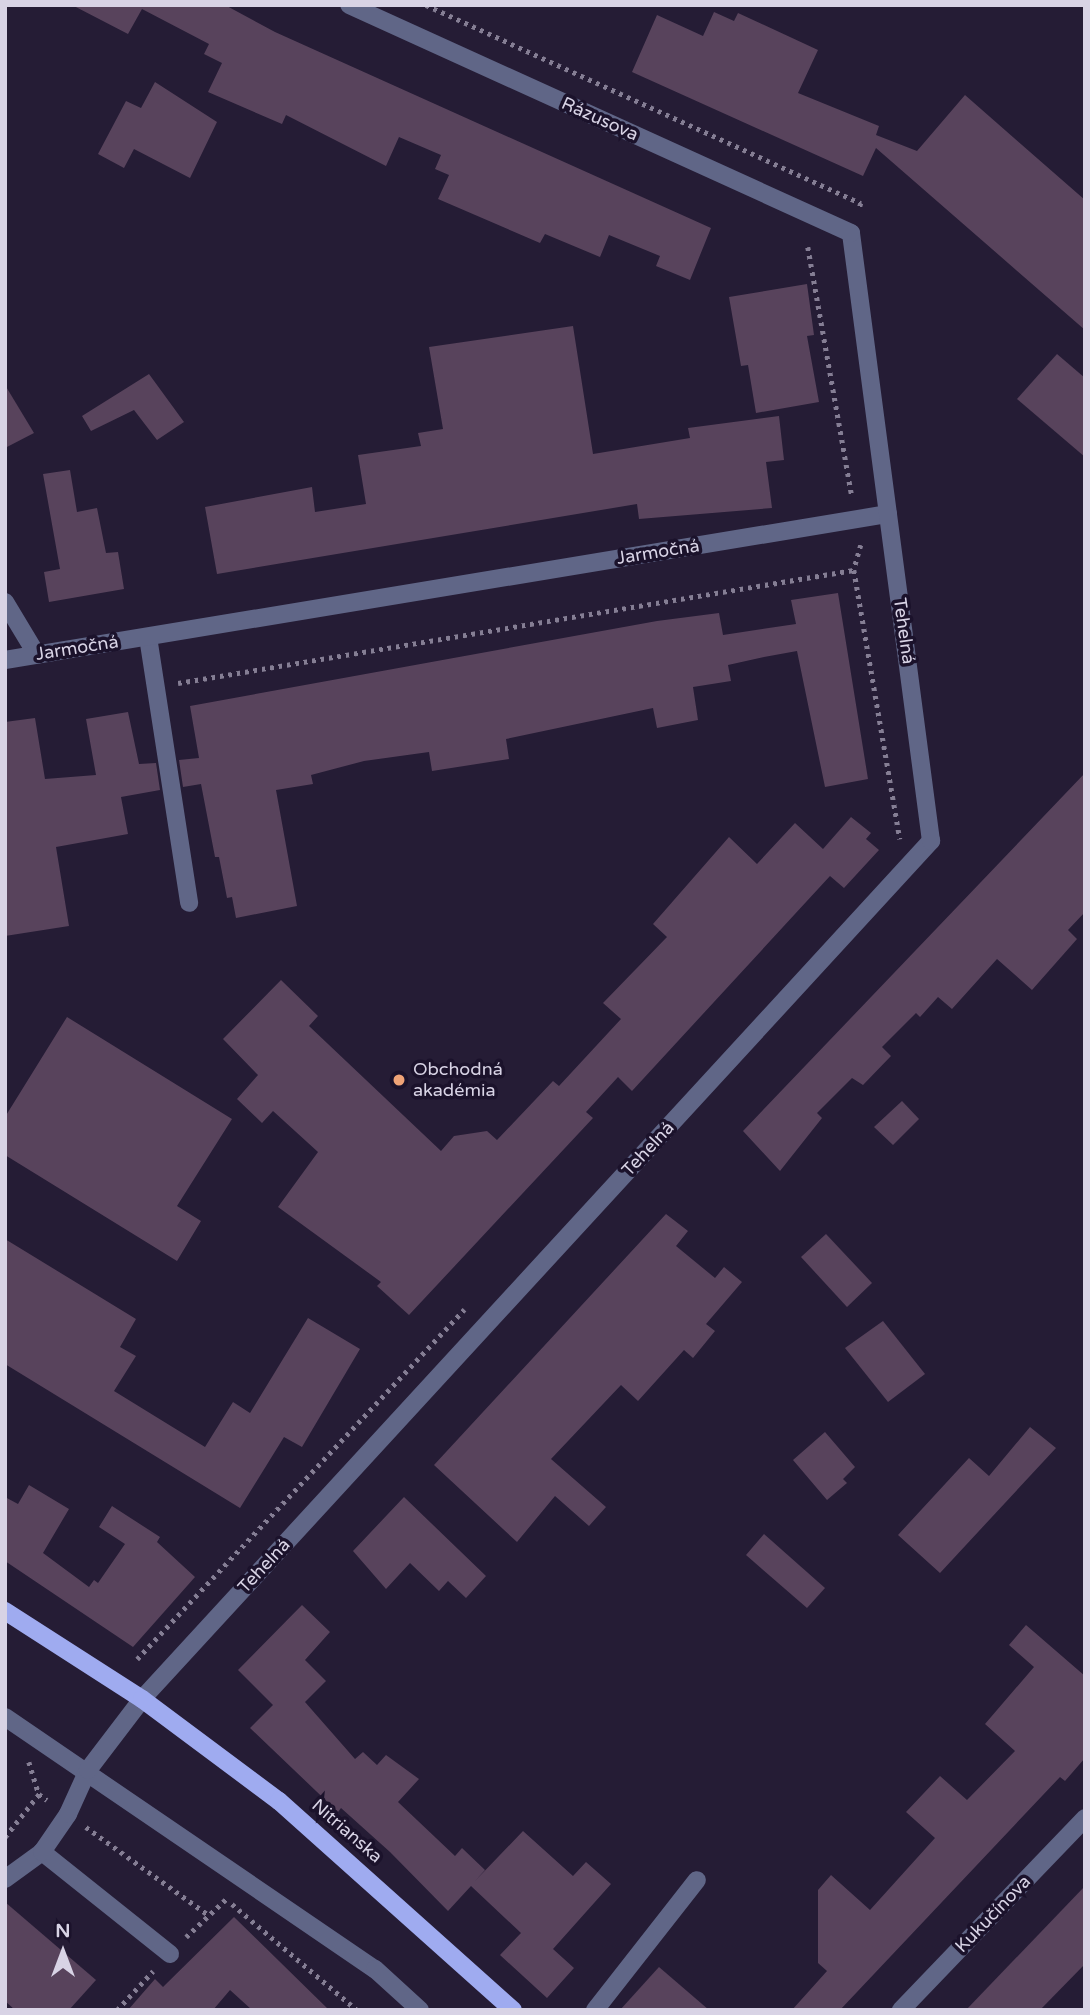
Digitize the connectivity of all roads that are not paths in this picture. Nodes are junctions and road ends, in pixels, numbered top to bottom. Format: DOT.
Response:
graph roads {
  1 [pos="349,5"];
  2 [pos="888,514"];
  3 [pos="5,602"];
  4 [pos="148,637"];
  5 [pos="37,655"];
  6 [pos="5,660"];
  7 [pos="189,902"];
  8 [pos="5,1611"];
  9 [pos="142,1699"];
  10 [pos="5,1717"];
  11 [pos="88,1770"];
  12 [pos="1085,1818"];
  13 [pos="42,1852"];
  14 [pos="5,1879"];
  15 [pos="697,1880"];
  16 [pos="170,1954"];
  17 [pos="420,2010"];
  18 [pos="513,2010"];
  19 [pos="595,2010"];
  20 [pos="901,2010"];
  1 -- 2 [label="street, Rázusova"];
  2 -- 4 [label="street, Jarmočná"];
  2 -- 9 [label="street, Tehelná"];
  3 -- 5 [label="street"];
  4 -- 5 [label="street, Jarmočná"];
  4 -- 7 [label="street"];
  5 -- 6 [label="street, Jarmočná"];
  8 -- 9 [label="main road, Nitrianska"];
  9 -- 11 [label="street"];
  9 -- 18 [label="main road, Nitrianska"];
  10 -- 11 [label="street"];
  11 -- 13 [label="street"];
  11 -- 17 [label="street"];
  12 -- 20 [label="street, Kukučínova"];
  13 -- 14 [label="street"];
  13 -- 16 [label="street"];
  15 -- 19 [label="street"];
}
